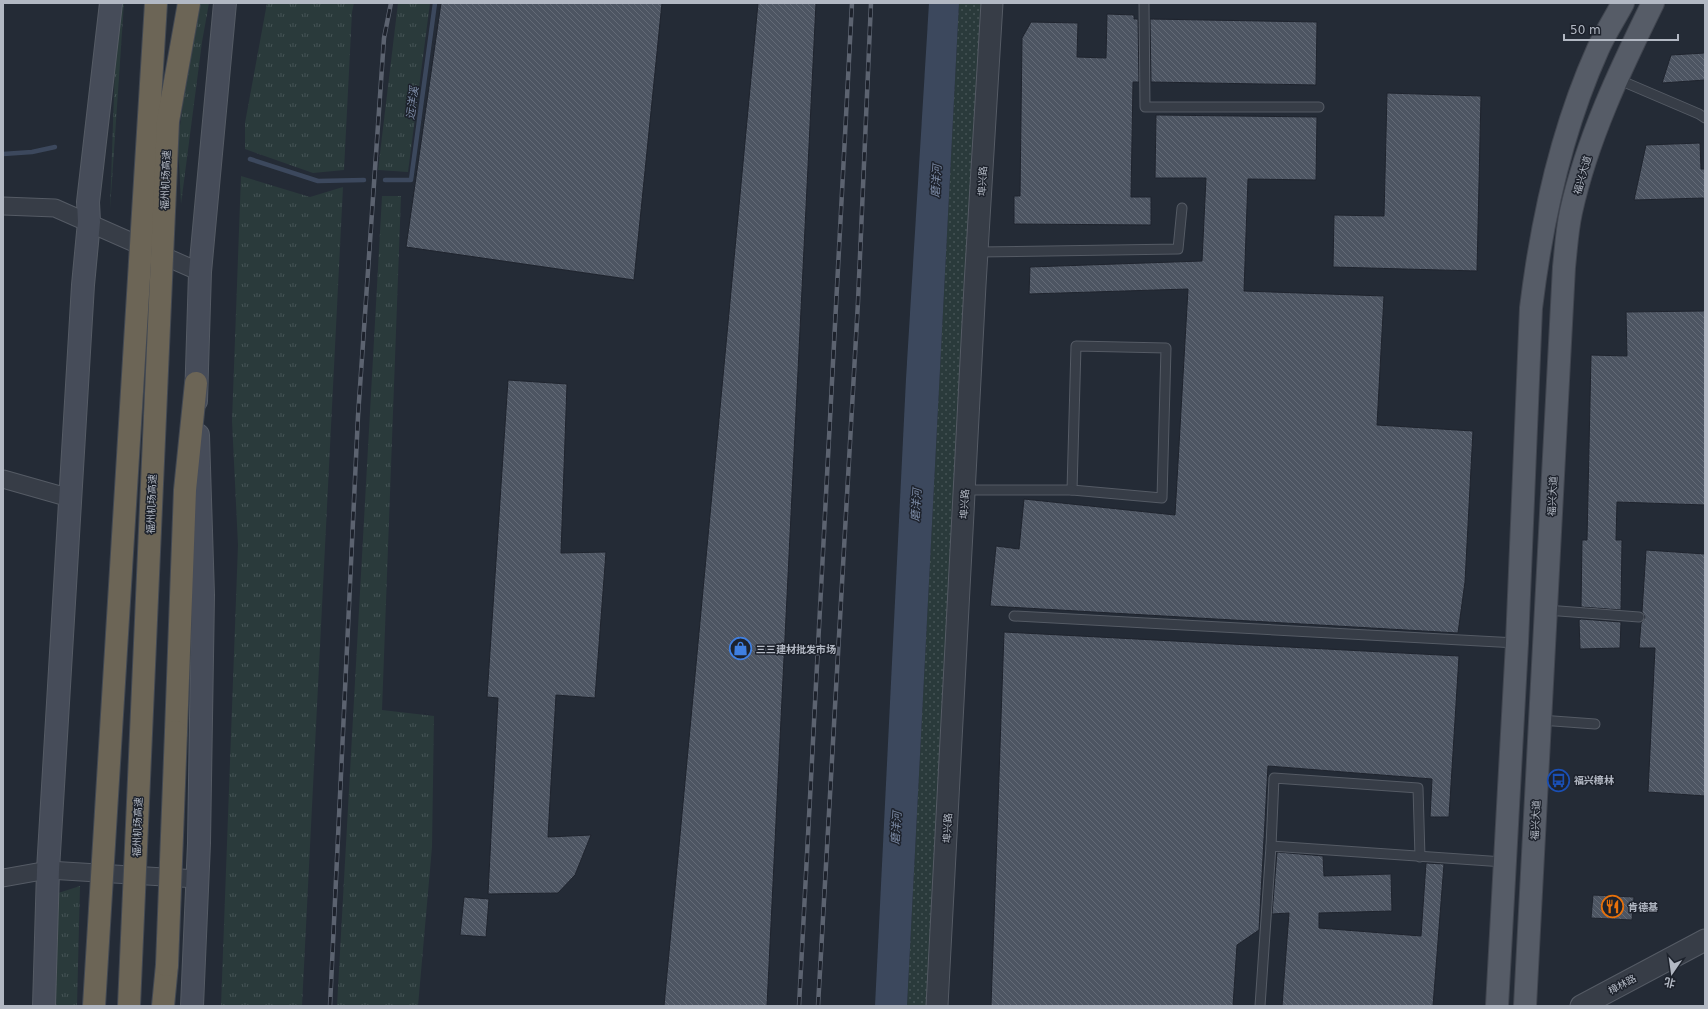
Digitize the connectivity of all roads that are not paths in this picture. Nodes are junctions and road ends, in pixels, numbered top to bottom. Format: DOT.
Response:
graph roads {
  1 [pos="112,3"];
  2 [pos="156,3"];
  3 [pos="189,3"];
  4 [pos="225,3"];
  5 [pos="992,3"];
  6 [pos="1144,3"];
  7 [pos="1623,3"];
  8 [pos="1653,3"];
  9 [pos="1617,79"];
  10 [pos="1319,107"];
  11 [pos="1705,118"];
  12 [pos="3,206"];
  13 [pos="1182,208"];
  14 [pos="89,222"];
  15 [pos="977,252"];
  16 [pos="200,272"];
  17 [pos="196,383"];
  18 [pos="3,479"];
  19 [pos="965,490"];
  20 [pos="1072,490"];
  21 [pos="70,498"];
  22 [pos="1546,610"];
  23 [pos="1014,616"];
  24 [pos="1639,617"];
  25 [pos="1517,642"];
  26 [pos="1540,720"];
  27 [pos="1595,724"];
  28 [pos="1271,846"];
  29 [pos="1420,857"];
  30 [pos="1504,862"];
  31 [pos="48,870"];
  32 [pos="3,878"];
  33 [pos="197,880"];
  34 [pos="1705,940"];
  35 [pos="44,1006"];
  36 [pos="94,1006"];
  37 [pos="130,1006"];
  38 [pos="163,1006"];
  39 [pos="192,1006"];
  40 [pos="937,1006"];
  41 [pos="1260,1006"];
  42 [pos="1497,1006"];
  43 [pos="1525,1006"];
  44 [pos="1581,1006"];
  1 -- 14 [label="main road"];
  2 -- 36 [label="highway, 福州机场高速, bridge"];
  3 -- 37 [label="highway, 福州机场高速, bridge"];
  4 -- 16 [label="main road"];
  5 -- 15 [label="street, 埠兴路"];
  6 -- 10 [label="lane"];
  7 -- 25 [label="main road"];
  8 -- 9 [label="main road, 福兴大道"];
  9 -- 11 [label="lane"];
  9 -- 22 [label="main road, 福兴大道"];
  12 -- 14 [label="street"];
  13 -- 15 [label="lane"];
  14 -- 16 [label="street"];
  14 -- 21 [label="main road"];
  15 -- 19 [label="street, 埠兴路"];
  16 -- 17 [label="main road"];
  17 -- 33 [label="main road"];
  17 -- 38 [label="highway, bridge"];
  18 -- 21 [label="street"];
  19 -- 20 [label="lane"];
  19 -- 40 [label="street, 埠兴路"];
  20 -- 20 [label="lane"];
  21 -- 31 [label="main road"];
  22 -- 24 [label="lane"];
  22 -- 26 [label="main road, 福兴大道"];
  23 -- 25 [label="lane"];
  25 -- 30 [label="main road"];
  26 -- 27 [label="lane"];
  26 -- 43 [label="main road, 福兴大道"];
  28 -- 29 [label="lane"];
  28 -- 29 [label="lane"];
  28 -- 41 [label="lane"];
  29 -- 30 [label="lane"];
  30 -- 42 [label="main road"];
  31 -- 32 [label="street"];
  31 -- 33 [label="street"];
  31 -- 35 [label="main road"];
  33 -- 39 [label="main road"];
  34 -- 44 [label="street, 樟林路"];
}
